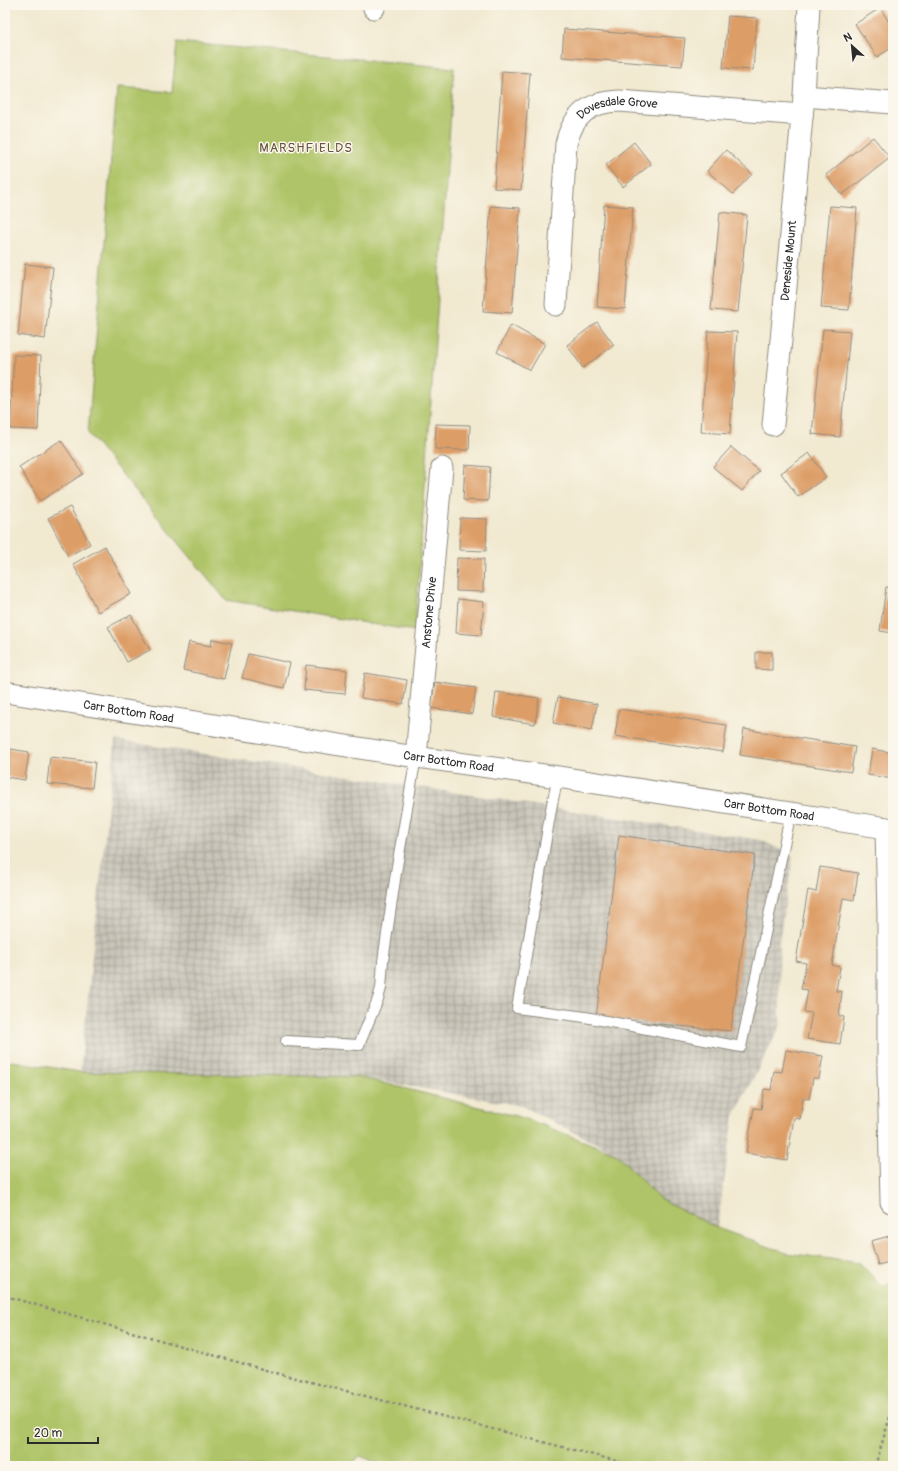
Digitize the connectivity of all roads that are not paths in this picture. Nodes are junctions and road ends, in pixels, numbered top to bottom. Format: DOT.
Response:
graph roads {
  1 [pos="809,5"];
  2 [pos="893,103"];
  3 [pos="803,105"];
  4 [pos="556,305"];
  5 [pos="773,425"];
  6 [pos="442,468"];
  7 [pos="5,692"];
  8 [pos="416,757"];
  9 [pos="558,777"];
  10 [pos="791,812"];
  11 [pos="890,828"];
  12 [pos="286,1041"];
  13 [pos="891,1202"];
  1 -- 3 [label="street, Deneside Mount"];
  2 -- 3 [label="street, Dovesdale Grove"];
  3 -- 4 [label="street, Dovesdale Grove"];
  3 -- 5 [label="street, Deneside Mount"];
  6 -- 8 [label="street, Anstone Drive"];
  7 -- 8 [label="street, Carr Bottom Road"];
  8 -- 9 [label="street, Carr Bottom Road"];
  8 -- 12 [label="lane"];
  9 -- 10 [label="street, Carr Bottom Road"];
  9 -- 10 [label="lane"];
  10 -- 11 [label="street, Carr Bottom Road"];
  11 -- 13 [label="street"];
}
